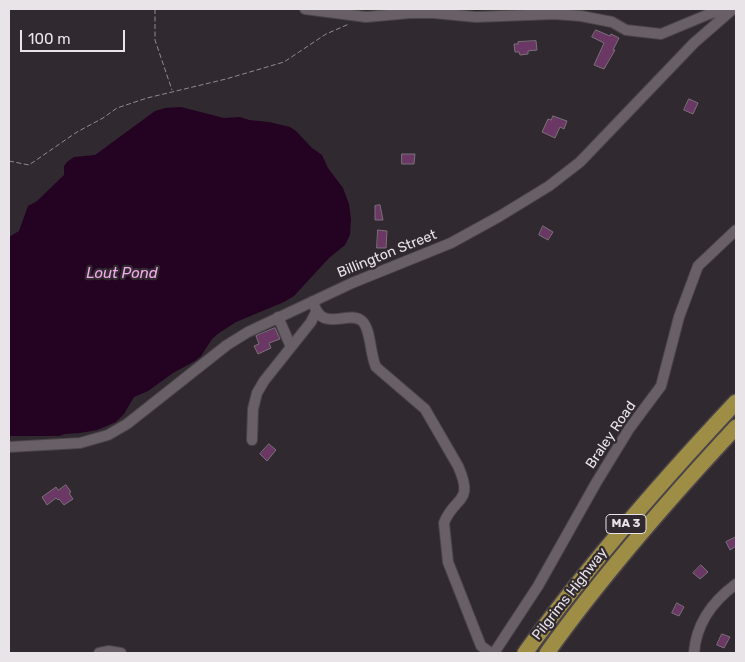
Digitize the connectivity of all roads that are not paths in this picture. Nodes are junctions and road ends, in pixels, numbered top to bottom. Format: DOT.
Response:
graph roads {
  1 [pos="305,9"];
  2 [pos="727,9"];
  3 [pos="733,9"];
  4 [pos="736,230"];
  5 [pos="313,301"];
  6 [pos="316,312"];
  7 [pos="278,317"];
  8 [pos="291,347"];
  9 [pos="736,402"];
  10 [pos="736,427"];
  11 [pos="252,440"];
  12 [pos="9,447"];
  13 [pos="736,584"];
  14 [pos="99,653"];
  15 [pos="121,653"];
  16 [pos="493,653"];
  17 [pos="525,653"];
  18 [pos="547,653"];
  19 [pos="694,653"];
  1 -- 2 [label="street"];
  3 -- 5 [label="street, Billington Street"];
  4 -- 16 [label="street, Braley Road"];
  5 -- 6 [label="street"];
  5 -- 7 [label="street, Billington Street"];
  6 -- 8 [label="street"];
  6 -- 16 [label="street"];
  7 -- 8 [label="street"];
  7 -- 12 [label="street, Billington Street"];
  8 -- 11 [label="street"];
  9 -- 17 [label="highway, Pilgrims Highway / MA 3"];
  10 -- 18 [label="highway, Pilgrims Highway / MA 3"];
  13 -- 19 [label="street"];
  14 -- 15 [label="street"];
}
